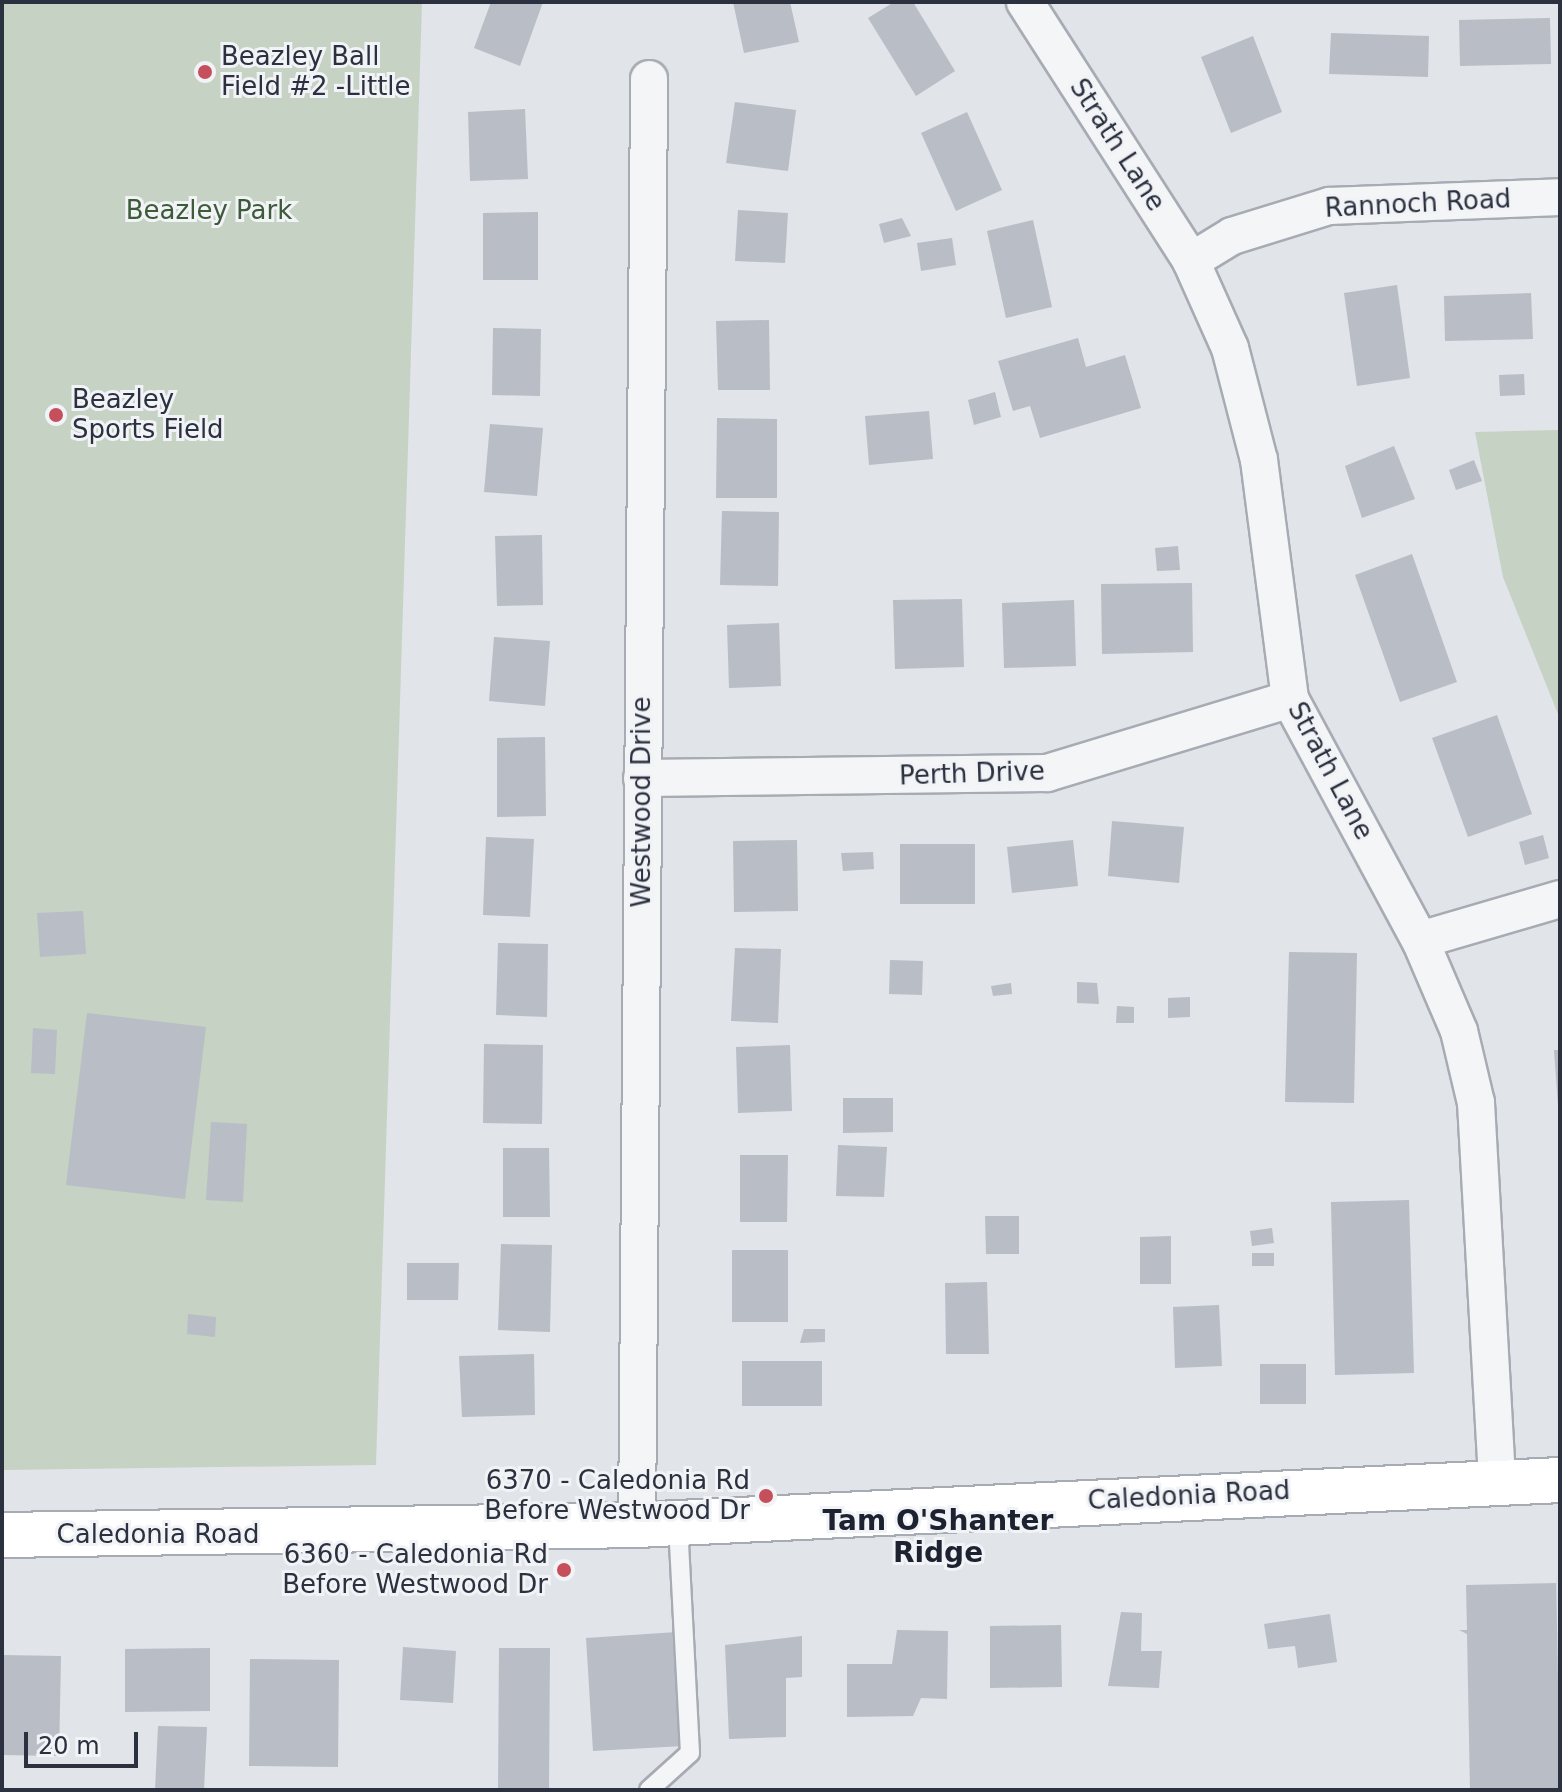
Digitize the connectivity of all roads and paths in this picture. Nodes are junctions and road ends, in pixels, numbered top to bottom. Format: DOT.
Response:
graph roads {
  1 [pos="1025,2"];
  2 [pos="649,79"];
  3 [pos="1560,197"];
  4 [pos="1191,261"];
  5 [pos="1290,699"];
  6 [pos="642,778"];
  7 [pos="1560,899"];
  8 [pos="1420,940"];
  9 [pos="1560,1480"];
  10 [pos="1497,1483"];
  11 [pos="658,1524"];
  12 [pos="2,1535"];
  13 [pos="649,1790"];
  1 -- 4 [label="street, Strath Lane"];
  2 -- 6 [label="street, Westwood Drive"];
  3 -- 4 [label="street, Rannoch Road"];
  4 -- 5 [label="street, Strath Lane"];
  5 -- 6 [label="street, Perth Drive"];
  5 -- 8 [label="street, Strath Lane"];
  6 -- 11 [label="street, Westwood Drive"];
  7 -- 8 [label="street"];
  8 -- 10 [label="street, Strath Lane"];
  9 -- 10 [label="street, Caledonia Road"];
  10 -- 11 [label="street, Caledonia Road"];
  11 -- 12 [label="street, Caledonia Road"];
  11 -- 13 [label="lane"];
}
